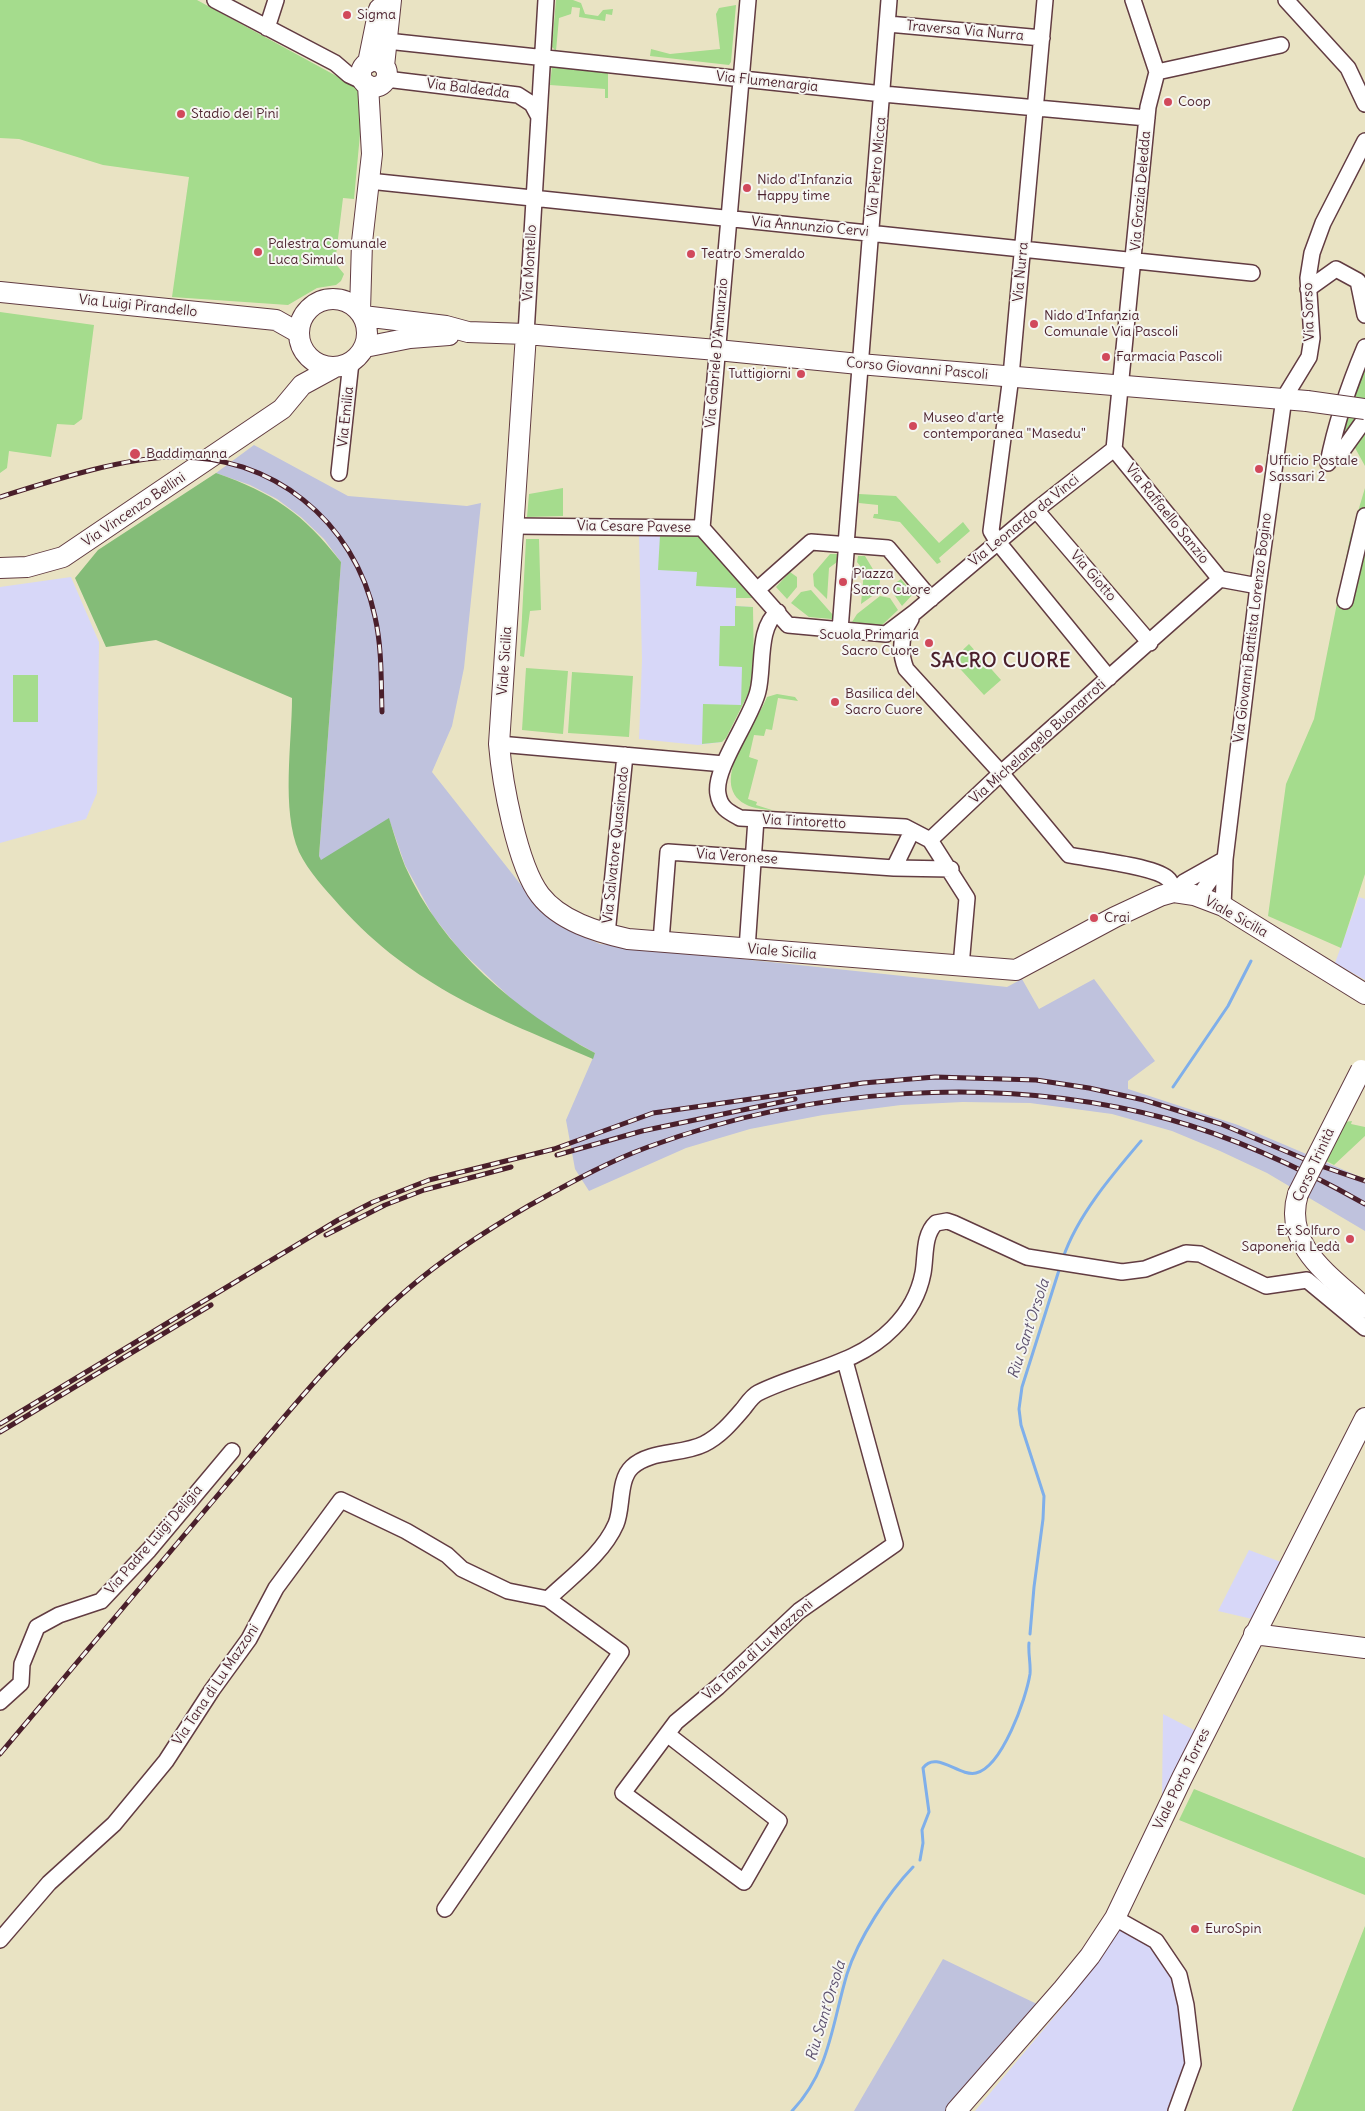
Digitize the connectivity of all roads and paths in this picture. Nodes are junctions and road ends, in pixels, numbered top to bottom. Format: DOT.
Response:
graph roads {
  1 [pos="215,0"];
  2 [pos="276,0"];
  3 [pos="382,0"];
  4 [pos="391,0"];
  5 [pos="546,0"];
  6 [pos="748,0"];
  7 [pos="889,0"];
  8 [pos="1045,0"];
  9 [pos="1133,0"];
  10 [pos="1286,0"];
  11 [pos="888,24"];
  12 [pos="266,28"];
  13 [pos="1042,38"];
  14 [pos="387,41"];
  15 [pos="1281,45"];
  16 [pos="543,59"];
  17 [pos="1157,72"];
  18 [pos="374,75"];
  19 [pos="740,78"];
  20 [pos="883,94"];
  21 [pos="1365,104"];
  22 [pos="1036,108"];
  23 [pos="539,117"];
  24 [pos="1147,118"];
  25 [pos="1365,141"];
  26 [pos="369,181"];
  27 [pos="534,198"];
  28 [pos="729,220"];
  29 [pos="871,233"];
  30 [pos="362,242"];
  31 [pos="1023,250"];
  32 [pos="1134,261"];
  33 [pos="1252,273"];
  34 [pos="1308,289"];
  35 [pos="0,292"];
  36 [pos="333,298"];
  37 [pos="310,308"];
  38 [pos="362,313"];
  39 [pos="1365,315"];
  40 [pos="276,320"];
  41 [pos="299,332"];
  42 [pos="468,332"];
  43 [pos="526,334"];
  44 [pos="365,347"];
  45 [pos="1365,347"];
  46 [pos="717,350"];
  47 [pos="305,352"];
  48 [pos="343,364"];
  49 [pos="859,364"];
  50 [pos="1011,376"];
  51 [pos="302,385"];
  52 [pos="1122,386"];
  53 [pos="1284,398"];
  54 [pos="1365,409"];
  55 [pos="1365,419"];
  56 [pos="1114,450"];
  57 [pos="340,473"];
  58 [pos="1036,510"];
  59 [pos="1365,516"];
  60 [pos="514,526"];
  61 [pos="702,528"];
  62 [pos="997,541"];
  63 [pos="846,549"];
  64 [pos="0,568"];
  65 [pos="1220,579"];
  66 [pos="1258,586"];
  67 [pos="758,589"];
  68 [pos="931,599"];
  69 [pos="1345,601"];
  70 [pos="778,612"];
  71 [pos="915,612"];
  72 [pos="840,630"];
  73 [pos="1150,643"];
  74 [pos="1109,678"];
  75 [pos="499,744"];
  76 [pos="626,755"];
  77 [pos="724,764"];
  78 [pos="1001,773"];
  79 [pos="756,819"];
  80 [pos="912,831"];
  81 [pos="930,840"];
  82 [pos="754,859"];
  83 [pos="1225,859"];
  84 [pos="894,868"];
  85 [pos="951,869"];
  86 [pos="1174,892"];
  87 [pos="1199,896"];
  88 [pos="1223,906"];
  89 [pos="607,934"];
  90 [pos="661,941"];
  91 [pos="747,948"];
  92 [pos="961,966"];
  93 [pos="1365,994"];
  94 [pos="1363,1066"];
  95 [pos="1365,1308"];
  96 [pos="1365,1328"];
  97 [pos="845,1360"];
  98 [pos="1365,1418"];
  99 [pos="232,1451"];
  100 [pos="548,1599"];
  101 [pos="1254,1634"];
  102 [pos="1365,1648"];
  103 [pos="0,1702"];
  104 [pos="667,1734"];
  105 [pos="445,1909"];
  106 [pos="1115,1918"];
  107 [pos="0,1940"];
  108 [pos="956,2111"];
  109 [pos="1176,2111"];
  1 -- 12 [label="street, Via Baldedda"];
  2 -- 12 [label="street"];
  3 -- 18 [label="main road"];
  4 -- 14 [label="main road"];
  5 -- 16 [label="street, Via Montello"];
  6 -- 19 [label="street, Via Gabriele D'Annunzio"];
  7 -- 11 [label="street, Via Pietro Micca"];
  8 -- 13 [label="street, Via Nurra"];
  9 -- 17 [label="street"];
  10 -- 21 [label="street"];
  11 -- 13 [label="street, Traversa Via Nurra"];
  11 -- 20 [label="street, Via Pietro Micca"];
  12 -- 18 [label="street, Via Baldedda"];
  13 -- 22 [label="street, Via Nurra"];
  14 -- 16 [label="street, Via Flumenargia"];
  14 -- 18 [label="main road"];
  15 -- 17 [label="street"];
  16 -- 19 [label="street, Via Flumenargia"];
  16 -- 23 [label="street, Via Montello"];
  17 -- 24 [label="street, Via Grazia Deledda"];
  18 -- 23 [label="street, Via Baldedda"];
  18 -- 26 [label="main road"];
  19 -- 20 [label="street, Via Flumenargia"];
  19 -- 28 [label="street, Via Gabriele D'Annunzio"];
  20 -- 22 [label="street, Via Flumenargia"];
  20 -- 29 [label="street, Via Pietro Micca"];
  22 -- 24 [label="street, Via Flumenargia"];
  22 -- 31 [label="street, Via Nurra"];
  23 -- 27 [label="street, Via Montello"];
  24 -- 32 [label="street, Via Grazia Deledda"];
  25 -- 34 [label="street, Via Sorso"];
  26 -- 27 [label="street, Via Annunzio Cervi"];
  26 -- 30 [label="main road"];
  27 -- 28 [label="street, Via Annunzio Cervi"];
  27 -- 43 [label="street, Via Montello"];
  28 -- 29 [label="street, Via Annunzio Cervi"];
  28 -- 46 [label="street, Via Gabriele D'Annunzio"];
  29 -- 31 [label="street, Via Annunzio Cervi"];
  29 -- 49 [label="street, Via Pietro Micca"];
  30 -- 36 [label="main road"];
  30 -- 38 [label="main road"];
  31 -- 32 [label="street, Via Annunzio Cervi"];
  31 -- 50 [label="street, Via Nurra"];
  32 -- 33 [label="street, Via Annunzio Cervi"];
  32 -- 52 [label="street, Via Grazia Deledda"];
  34 -- 39 [label="street"];
  34 -- 53 [label="street, Via Sorso"];
  35 -- 40 [label="main road, Via Luigi Pirandello"];
  36 -- 37 [label="main road"];
  36 -- 38 [label="main road"];
  37 -- 40 [label="main road, Via Luigi Pirandello"];
  37 -- 41 [label="main road"];
  38 -- 42 [label="main road, Corso Giovanni Pascoli"];
  38 -- 44 [label="main road"];
  40 -- 41 [label="main road, Via Luigi Pirandello"];
  41 -- 47 [label="main road"];
  42 -- 43 [label="main road, Corso Giovanni Pascoli"];
  42 -- 44 [label="main road, Corso Giovanni Pascoli"];
  43 -- 46 [label="main road, Corso Giovanni Pascoli"];
  43 -- 60 [label="main road, Via Montello"];
  44 -- 48 [label="main road"];
  45 -- 55 [label="street"];
  46 -- 49 [label="main road, Corso Giovanni Pascoli"];
  46 -- 61 [label="street, Via Gabriele D'Annunzio"];
  47 -- 48 [label="main road"];
  47 -- 51 [label="main road"];
  48 -- 51 [label="main road, Via Vincenzo Bellini"];
  48 -- 57 [label="street, Via Emilia"];
  49 -- 50 [label="main road, Corso Giovanni Pascoli"];
  49 -- 63 [label="street, Via Pietro Micca"];
  50 -- 52 [label="main road, Corso Giovanni Pascoli"];
  50 -- 62 [label="street, Via Nurra"];
  51 -- 64 [label="main road, Via Vincenzo Bellini"];
  52 -- 53 [label="main road, Corso Giovanni Pascoli"];
  52 -- 56 [label="street"];
  53 -- 54 [label="main road, Corso Giovanni Pascoli, bridge"];
  53 -- 66 [label="street, Via Giovanni Battista Lorenzo Bogino"];
  56 -- 58 [label="street, Via Leonardo da Vinci"];
  56 -- 65 [label="street, Via Raffaello Sanzio"];
  58 -- 62 [label="street, Via Leonardo da Vinci"];
  58 -- 73 [label="street, Via Giotto"];
  59 -- 69 [label="street"];
  60 -- 61 [label="street, Via Cesare Pavese"];
  60 -- 75 [label="main road, Viale Sicilia"];
  61 -- 67 [label="street, Via Cesare Pavese"];
  62 -- 68 [label="street, Via Leonardo da Vinci"];
  62 -- 74 [label="street"];
  63 -- 67 [label="street"];
  63 -- 68 [label="street"];
  63 -- 72 [label="street"];
  65 -- 66 [label="street"];
  65 -- 73 [label="street, Via Michelangelo Buonarroti"];
  66 -- 83 [label="street, Via Giovanni Battista Lorenzo Bogino"];
  67 -- 70 [label="street, Via Cesare Pavese"];
  68 -- 71 [label="street, Via Leonardo da Vinci"];
  70 -- 72 [label="street"];
  70 -- 77 [label="street, Via Tintoretto"];
  71 -- 72 [label="street, Via Leonardo da Vinci"];
  71 -- 78 [label="street"];
  73 -- 74 [label="street, Via Michelangelo Buonarroti"];
  74 -- 78 [label="street, Via Michelangelo Buonarroti"];
  75 -- 76 [label="street, Via Salvatore Quasimodo"];
  75 -- 89 [label="main road, Viale Sicilia"];
  76 -- 77 [label="street, Via Salvatore Quasimodo"];
  76 -- 89 [label="street, Via Salvatore Quasimodo"];
  77 -- 79 [label="street, Via Tintoretto"];
  78 -- 81 [label="street, Via Michelangelo Buonarroti"];
  78 -- 86 [label="street"];
  79 -- 80 [label="street, Via Tintoretto"];
  79 -- 82 [label="street"];
  80 -- 81 [label="street, Via Tintoretto"];
  80 -- 84 [label="street"];
  81 -- 85 [label="street"];
  82 -- 84 [label="street, Via Veronese"];
  82 -- 90 [label="street, Via Veronese"];
  82 -- 91 [label="street"];
  83 -- 86 [label="street"];
  83 -- 87 [label="street, Via Giovanni Battista Lorenzo Bogino"];
  83 -- 88 [label="street, Via Giovanni Battista Lorenzo Bogino"];
  84 -- 85 [label="street, Via Veronese"];
  85 -- 92 [label="street"];
  86 -- 87 [label="main road, Viale Sicilia"];
  86 -- 92 [label="main road, Viale Sicilia"];
  87 -- 88 [label="main road, Viale Sicilia"];
  88 -- 93 [label="main road, Viale Sicilia"];
  89 -- 90 [label="main road, Viale Sicilia"];
  90 -- 91 [label="main road, Viale Sicilia"];
  91 -- 92 [label="main road, Viale Sicilia"];
  94 -- 95 [label="main road, Corso Trinità, bridge"];
  96 -- 97 [label="street"];
  97 -- 100 [label="street"];
  97 -- 104 [label="street, Via Tana di Lu Mazzoni"];
  98 -- 101 [label="main road, Viale Porto Torres"];
  99 -- 103 [label="street, Via Padre Luigi Deligia"];
  100 -- 105 [label="street, Via Tana di Lu Mazzoni"];
  100 -- 107 [label="street, Via Tana di Lu Mazzoni"];
  101 -- 102 [label="main road"];
  101 -- 106 [label="main road, Viale Porto Torres"];
  104 -- 104 [label="street, Via Tana di Lu Mazzoni"];
  106 -- 108 [label="main road, Viale Porto Torres"];
  106 -- 109 [label="street"];
}
